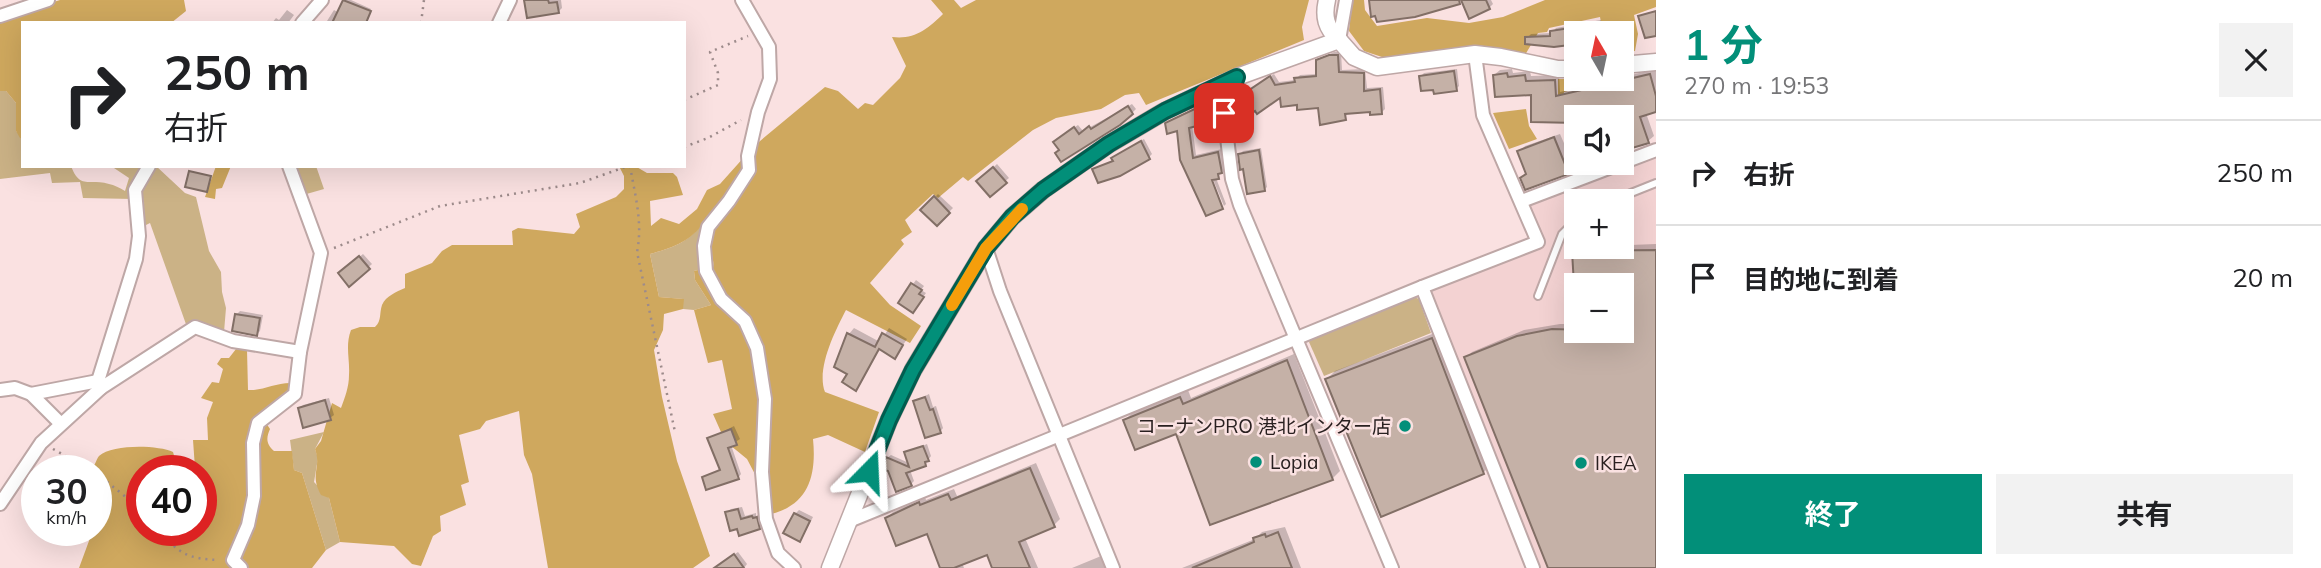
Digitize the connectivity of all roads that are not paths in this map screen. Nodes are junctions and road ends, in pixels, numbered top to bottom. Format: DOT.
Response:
graph roads {
  1 [pos="48,0"];
  2 [pos="322,0"];
  3 [pos="510,0"];
  4 [pos="742,0"];
  5 [pos="1327,0"];
  6 [pos="1346,0"];
  7 [pos="1,15"];
  8 [pos="304,21"];
  9 [pos="500,21"];
  10 [pos="1339,40"];
  11 [pos="1475,54"];
  12 [pos="1656,62"];
  13 [pos="1634,64"];
  14 [pos="1564,69"];
  15 [pos="1237,77"];
  16 [pos="1656,150"];
  17 [pos="1634,158"];
  18 [pos="148,168"];
  19 [pos="290,168"];
  20 [pos="1590,175"];
  21 [pos="1656,183"];
  22 [pos="1634,192"];
  23 [pos="1522,201"];
  24 [pos="1564,232"];
  25 [pos="986,248"];
  26 [pos="1422,287"];
  27 [pos="1538,296"];
  28 [pos="1295,340"];
  29 [pos="300,352"];
  30 [pos="100,384"];
  31 [pos="0,390"];
  32 [pos="31,394"];
  33 [pos="60,423"];
  34 [pos="1059,435"];
  35 [pos="0,504"];
  36 [pos="849,521"];
  37 [pos="237,564"];
  38 [pos="835,564"];
  39 [pos="794,568"];
  40 [pos="1113,568"];
  41 [pos="1392,568"];
  42 [pos="1534,568"];
  1 -- 7 [label="street"];
  2 -- 8 [label="street"];
  3 -- 9 [label="street"];
  4 -- 39 [label="street"];
  5 -- 10 [label="street"];
  6 -- 10 [label="street"];
  10 -- 11 [label="street"];
  10 -- 15 [label="street"];
  11 -- 14 [label="street"];
  11 -- 23 [label="street"];
  12 -- 13 [label="street"];
  15 -- 25 [label="street"];
  15 -- 28 [label="street"];
  16 -- 17 [label="street"];
  18 -- 30 [label="street"];
  19 -- 29 [label="street"];
  20 -- 23 [label="street"];
  21 -- 22 [label="lane"];
  23 -- 26 [label="street"];
  24 -- 27 [label="lane"];
  25 -- 34 [label="street"];
  25 -- 36 [label="street"];
  26 -- 28 [label="street"];
  26 -- 42 [label="street"];
  28 -- 34 [label="street"];
  28 -- 41 [label="street"];
  29 -- 30 [label="street"];
  29 -- 37 [label="street"];
  30 -- 32 [label="street"];
  30 -- 33 [label="street"];
  31 -- 32 [label="street"];
  32 -- 33 [label="street"];
  33 -- 35 [label="street"];
  34 -- 36 [label="street"];
  34 -- 40 [label="street"];
  36 -- 38 [label="street"];
}
